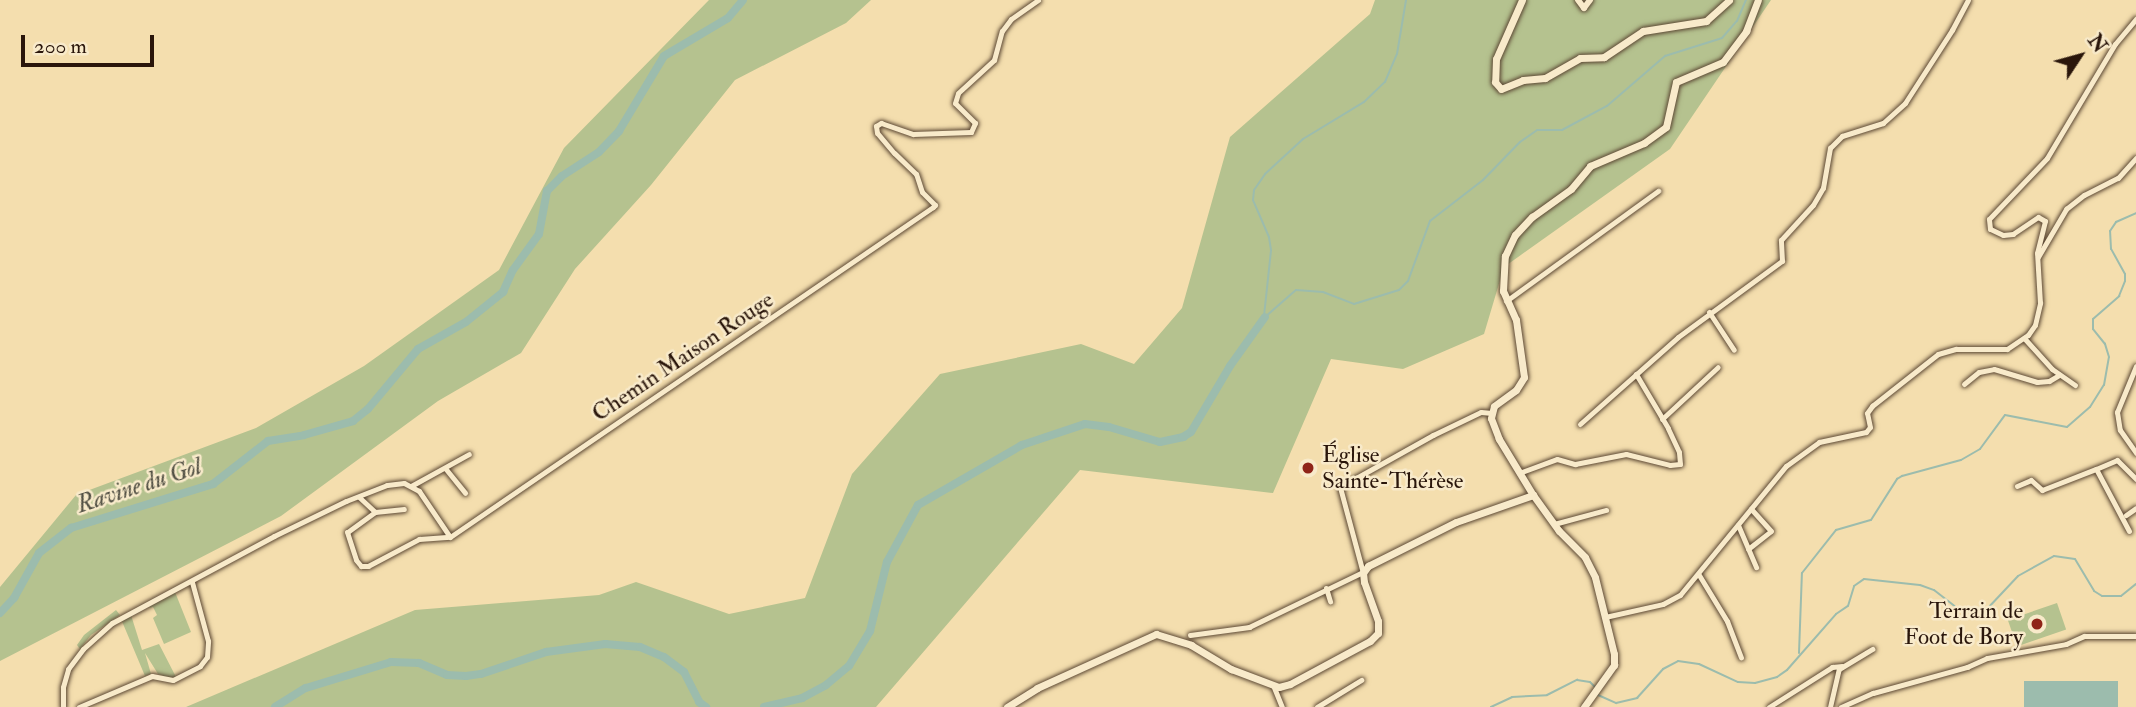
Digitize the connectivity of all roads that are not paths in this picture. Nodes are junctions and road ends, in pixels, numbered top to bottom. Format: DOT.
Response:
graph roads {
  1 [pos="1038,0"];
  2 [pos="1522,0"];
  3 [pos="1578,0"];
  4 [pos="1590,0"];
  5 [pos="1729,0"];
  6 [pos="1758,0"];
  7 [pos="1968,0"];
  8 [pos="2136,19"];
  9 [pos="2136,158"];
  10 [pos="1658,191"];
  11 [pos="2037,260"];
  12 [pos="1506,301"];
  13 [pos="1709,312"];
  14 [pos="2024,338"];
  15 [pos="1734,350"];
  16 [pos="2136,366"];
  17 [pos="1718,367"];
  18 [pos="1636,374"];
  19 [pos="2059,375"];
  20 [pos="1964,384"];
  21 [pos="2075,385"];
  22 [pos="1492,413"];
  23 [pos="1662,419"];
  24 [pos="1580,424"];
  25 [pos="2136,453"];
  26 [pos="469,454"];
  27 [pos="445,468"];
  28 [pos="2096,469"];
  29 [pos="1519,473"];
  30 [pos="2136,479"];
  31 [pos="411,486"];
  32 [pos="2017,486"];
  33 [pos="465,493"];
  34 [pos="1533,495"];
  35 [pos="359,497"];
  36 [pos="2136,508"];
  37 [pos="404,509"];
  38 [pos="1751,509"];
  39 [pos="1606,510"];
  40 [pos="375,512"];
  41 [pos="2126,515"];
  42 [pos="1554,524"];
  43 [pos="1738,525"];
  44 [pos="2129,531"];
  45 [pos="450,537"];
  46 [pos="1748,548"];
  47 [pos="1756,567"];
  48 [pos="1363,573"];
  49 [pos="1699,575"];
  50 [pos="192,582"];
  51 [pos="1326,588"];
  52 [pos="1330,601"];
  53 [pos="1605,617"];
  54 [pos="1190,635"];
  55 [pos="2136,636"];
  56 [pos="1872,649"];
  57 [pos="1741,657"];
  58 [pos="1842,666"];
  59 [pos="1361,680"];
  60 [pos="1273,685"];
  61 [pos="1777,705"];
  62 [pos="1585,706"];
  63 [pos="63,707"];
  64 [pos="79,707"];
  65 [pos="1007,707"];
  66 [pos="1282,707"];
  67 [pos="1317,707"];
  68 [pos="1769,707"];
  69 [pos="1830,707"];
  70 [pos="1841,707"];
  1 -- 45 [label="street, Chemin Maison Rouge"];
  2 -- 5 [label="main road"];
  3 -- 4 [label="street"];
  6 -- 12 [label="main road"];
  7 -- 13 [label="street"];
  8 -- 11 [label="street"];
  9 -- 11 [label="street"];
  10 -- 12 [label="street"];
  11 -- 14 [label="street"];
  12 -- 22 [label="main road"];
  13 -- 15 [label="street"];
  13 -- 18 [label="street"];
  14 -- 19 [label="street"];
  14 -- 38 [label="street"];
  16 -- 25 [label="street"];
  17 -- 23 [label="street"];
  18 -- 23 [label="street"];
  18 -- 24 [label="street"];
  19 -- 20 [label="street"];
  19 -- 21 [label="street"];
  22 -- 29 [label="main road"];
  22 -- 48 [label="street"];
  23 -- 29 [label="street"];
  26 -- 27 [label="street"];
  27 -- 31 [label="street"];
  27 -- 33 [label="street"];
  28 -- 30 [label="street"];
  28 -- 32 [label="street"];
  28 -- 44 [label="street"];
  29 -- 34 [label="main road"];
  31 -- 35 [label="street"];
  31 -- 45 [label="street"];
  34 -- 42 [label="main road"];
  34 -- 48 [label="main road"];
  35 -- 40 [label="street"];
  35 -- 50 [label="street"];
  36 -- 41 [label="street"];
  37 -- 40 [label="street"];
  38 -- 43 [label="street"];
  38 -- 46 [label="street"];
  39 -- 42 [label="street"];
  40 -- 45 [label="street, Chemin Maison Rouge"];
  42 -- 53 [label="main road"];
  43 -- 46 [label="street"];
  43 -- 49 [label="street"];
  46 -- 47 [label="street"];
  48 -- 51 [label="street"];
  48 -- 60 [label="main road"];
  49 -- 53 [label="street"];
  49 -- 57 [label="street"];
  50 -- 63 [label="street"];
  50 -- 64 [label="street"];
  51 -- 52 [label="street"];
  51 -- 54 [label="street"];
  53 -- 62 [label="main road"];
  55 -- 70 [label="street"];
  56 -- 58 [label="street"];
  58 -- 61 [label="street"];
  58 -- 69 [label="street"];
  59 -- 67 [label="street"];
  60 -- 65 [label="main road"];
  60 -- 66 [label="street"];
  61 -- 68 [label="street"];
}
